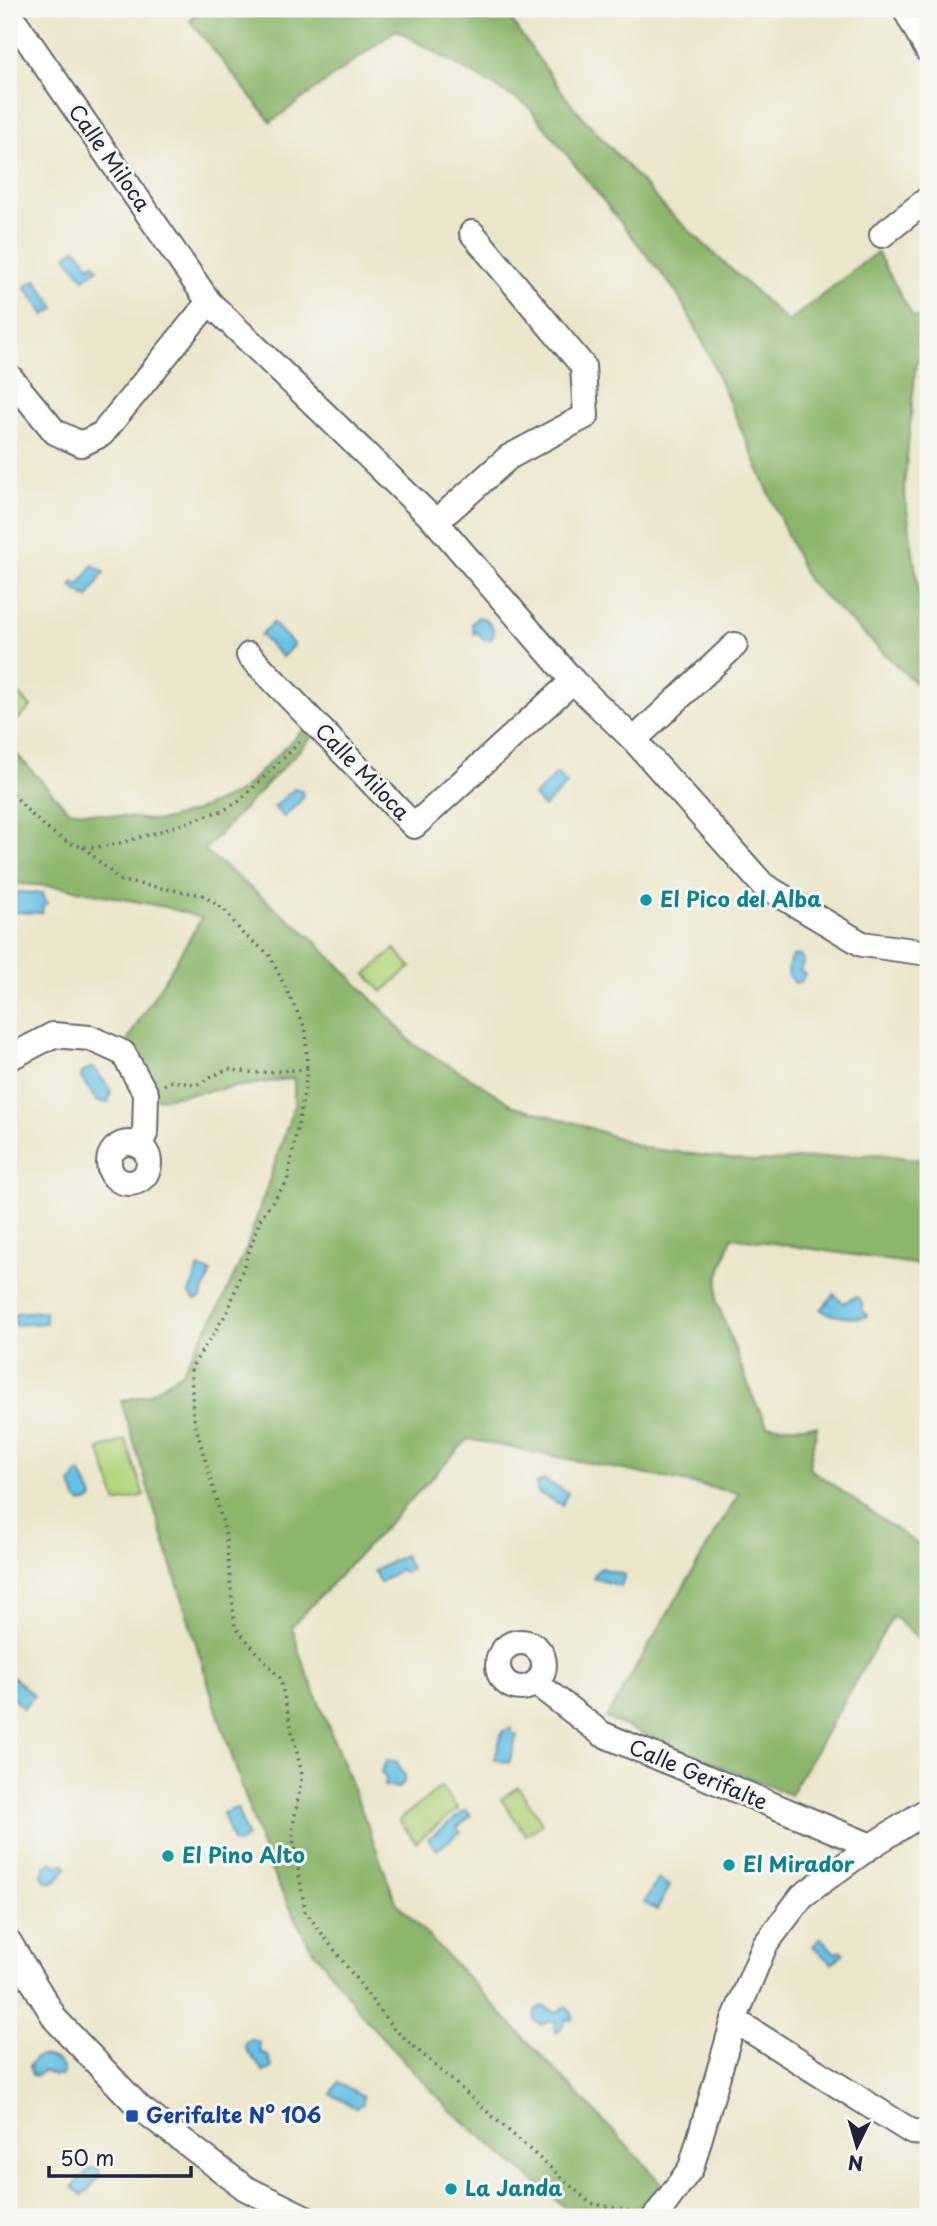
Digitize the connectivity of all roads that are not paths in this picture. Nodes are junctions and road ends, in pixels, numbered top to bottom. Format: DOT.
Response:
graph roads {
  1 [pos="905,9"];
  2 [pos="9,13"];
  3 [pos="928,51"];
  4 [pos="928,199"];
  5 [pos="472,233"];
  6 [pos="882,235"];
  7 [pos="209,302"];
  8 [pos="9,376"];
  9 [pos="436,522"];
  10 [pos="735,645"];
  11 [pos="248,655"];
  12 [pos="573,681"];
  13 [pos="634,740"];
  14 [pos="928,953"];
  15 [pos="9,1058"];
  16 [pos="139,1145"];
  17 [pos="536,1683"];
  18 [pos="928,1810"];
  19 [pos="871,1846"];
  20 [pos="9,1942"];
  21 [pos="734,2020"];
  22 [pos="928,2133"];
  23 [pos="304,2217"];
  24 [pos="656,2217"];
  1 -- 3 [label="street"];
  2 -- 7 [label="street, Calle Miloca"];
  4 -- 6 [label="street"];
  5 -- 9 [label="street"];
  7 -- 8 [label="street"];
  7 -- 9 [label="street, Calle Miloca"];
  9 -- 12 [label="street, Calle Miloca"];
  10 -- 13 [label="street"];
  11 -- 12 [label="street, Calle Miloca"];
  12 -- 13 [label="street, Calle Miloca"];
  13 -- 14 [label="street, Calle Miloca"];
  15 -- 16 [label="street"];
  17 -- 19 [label="street, Calle Gerifalte"];
  18 -- 19 [label="street"];
  19 -- 21 [label="street"];
  20 -- 23 [label="street"];
  21 -- 22 [label="street"];
  21 -- 24 [label="street"];
}
